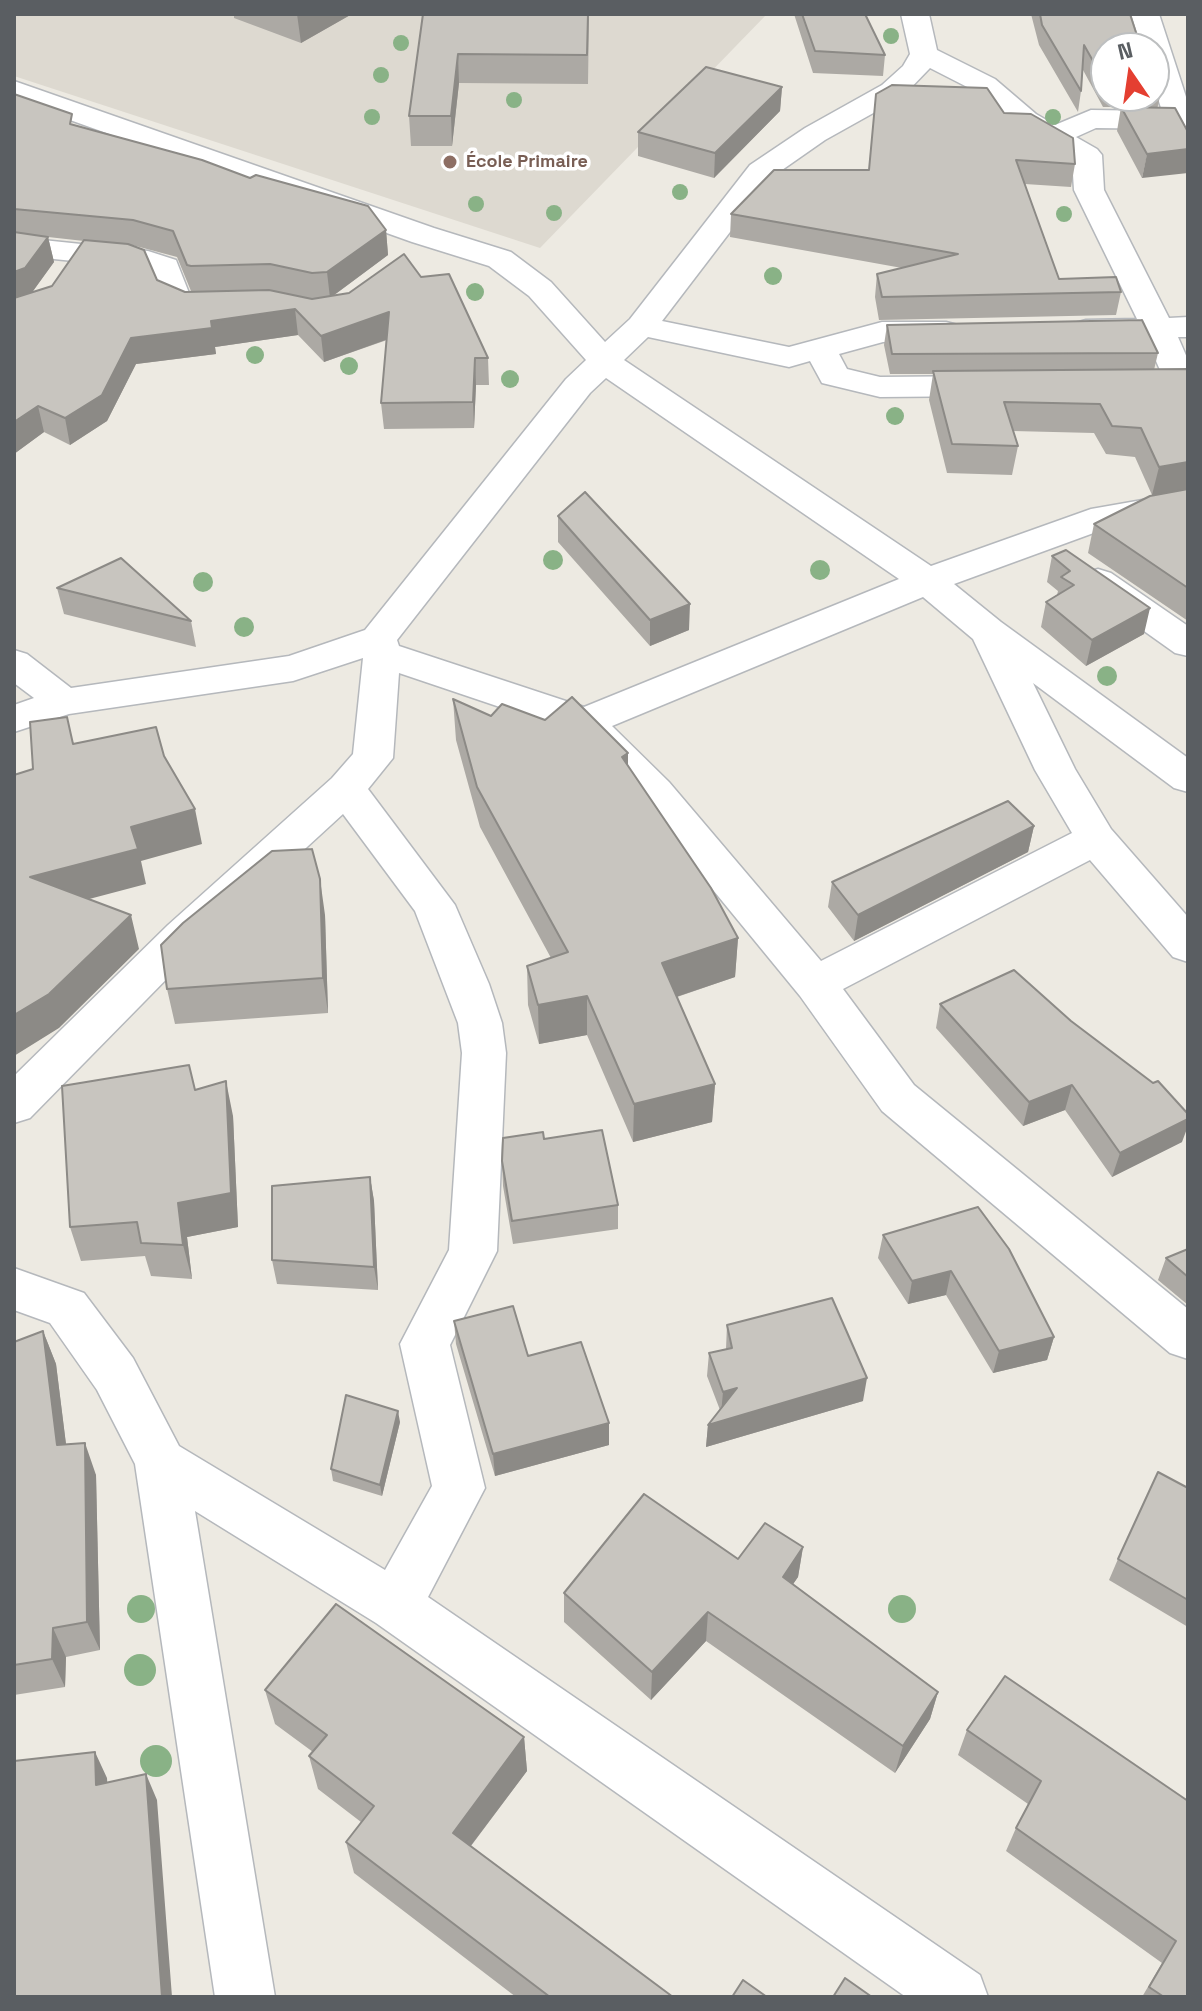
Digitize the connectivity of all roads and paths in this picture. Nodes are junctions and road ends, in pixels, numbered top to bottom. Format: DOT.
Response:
graph roads {
  1 [pos="915,14"];
  2 [pos="1145,14"];
  3 [pos="924,54"];
  4 [pos="31,104"];
  5 [pos="1185,124"];
  6 [pos="1054,136"];
  7 [pos="14,246"];
  8 [pos="245,303"];
  9 [pos="641,326"];
  10 [pos="1174,328"];
  11 [pos="975,331"];
  12 [pos="1051,331"];
  13 [pos="821,351"];
  14 [pos="605,362"];
  15 [pos="1017,386"];
  16 [pos="1174,386"];
  17 [pos="1188,503"];
  18 [pos="1039,539"];
  19 [pos="927,581"];
  20 [pos="988,631"];
  21 [pos="1188,644"];
  22 [pos="380,647"];
  23 [pos="14,663"];
  24 [pos="64,702"];
  25 [pos="14,719"];
  26 [pos="585,722"];
  27 [pos="1188,778"];
  28 [pos="346,788"];
  29 [pos="1096,839"];
  30 [pos="1188,946"];
  31 [pos="815,984"];
  32 [pos="14,1105"];
  33 [pos="14,1289"];
  34 [pos="1188,1338"];
  35 [pos="161,1462"];
  36 [pos="395,1605"];
  37 [pos="245,1997"];
  38 [pos="958,1997"];
  1 -- 3 [label="street"];
  2 -- 5 [label="street"];
  3 -- 6 [label="street"];
  3 -- 9 [label="street"];
  4 -- 14 [label="street"];
  5 -- 6 [label="street"];
  6 -- 10 [label="street"];
  7 -- 8 [label="street"];
  9 -- 13 [label="street"];
  9 -- 14 [label="street"];
  10 -- 12 [label="street"];
  10 -- 16 [label="street"];
  11 -- 13 [label="street"];
  13 -- 15 [label="street"];
  14 -- 19 [label="street"];
  14 -- 22 [label="street"];
  17 -- 18 [label="street"];
  18 -- 19 [label="street"];
  18 -- 21 [label="street"];
  19 -- 20 [label="street"];
  19 -- 26 [label="street"];
  20 -- 27 [label="street"];
  20 -- 29 [label="street"];
  22 -- 24 [label="street"];
  22 -- 26 [label="street"];
  22 -- 28 [label="street"];
  23 -- 24 [label="street"];
  24 -- 25 [label="street"];
  26 -- 31 [label="street"];
  28 -- 32 [label="street"];
  28 -- 36 [label="street"];
  29 -- 30 [label="street"];
  29 -- 31 [label="street"];
  31 -- 34 [label="street"];
  33 -- 35 [label="street"];
  35 -- 36 [label="street"];
  35 -- 37 [label="street"];
  36 -- 38 [label="street"];
}
